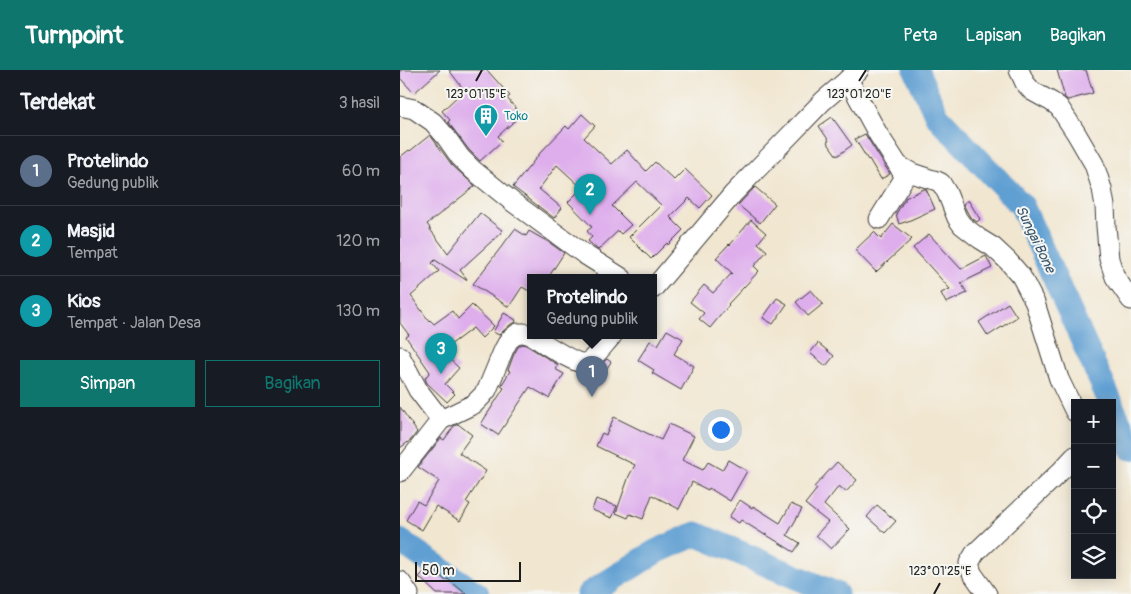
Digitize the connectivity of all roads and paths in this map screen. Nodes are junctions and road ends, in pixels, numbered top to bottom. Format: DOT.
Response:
graph roads {
  1 [pos="1019,70"];
  2 [pos="853,74"];
  3 [pos="400,106"];
  4 [pos="912,172"];
  5 [pos="879,219"];
  6 [pos="616,274"];
  7 [pos="657,283"];
  8 [pos="1131,300"];
  9 [pos="527,334"];
  10 [pos="538,339"];
  11 [pos="609,339"];
  12 [pos="400,356"];
  13 [pos="1071,404"];
  14 [pos="442,420"];
  15 [pos="1071,460"];
  16 [pos="400,472"];
  17 [pos="400,581"];
  18 [pos="409,594"];
  19 [pos="987,594"];
  1 -- 8 [label="street"];
  2 -- 4 [label="street"];
  2 -- 7 [label="street"];
  3 -- 6 [label="street"];
  4 -- 5 [label="street"];
  4 -- 13 [label="street"];
  9 -- 14 [label="street"];
  10 -- 11 [label="street"];
  12 -- 14 [label="street"];
  14 -- 16 [label="street"];
  15 -- 19 [label="street"];
  17 -- 18 [label="street"];
}
